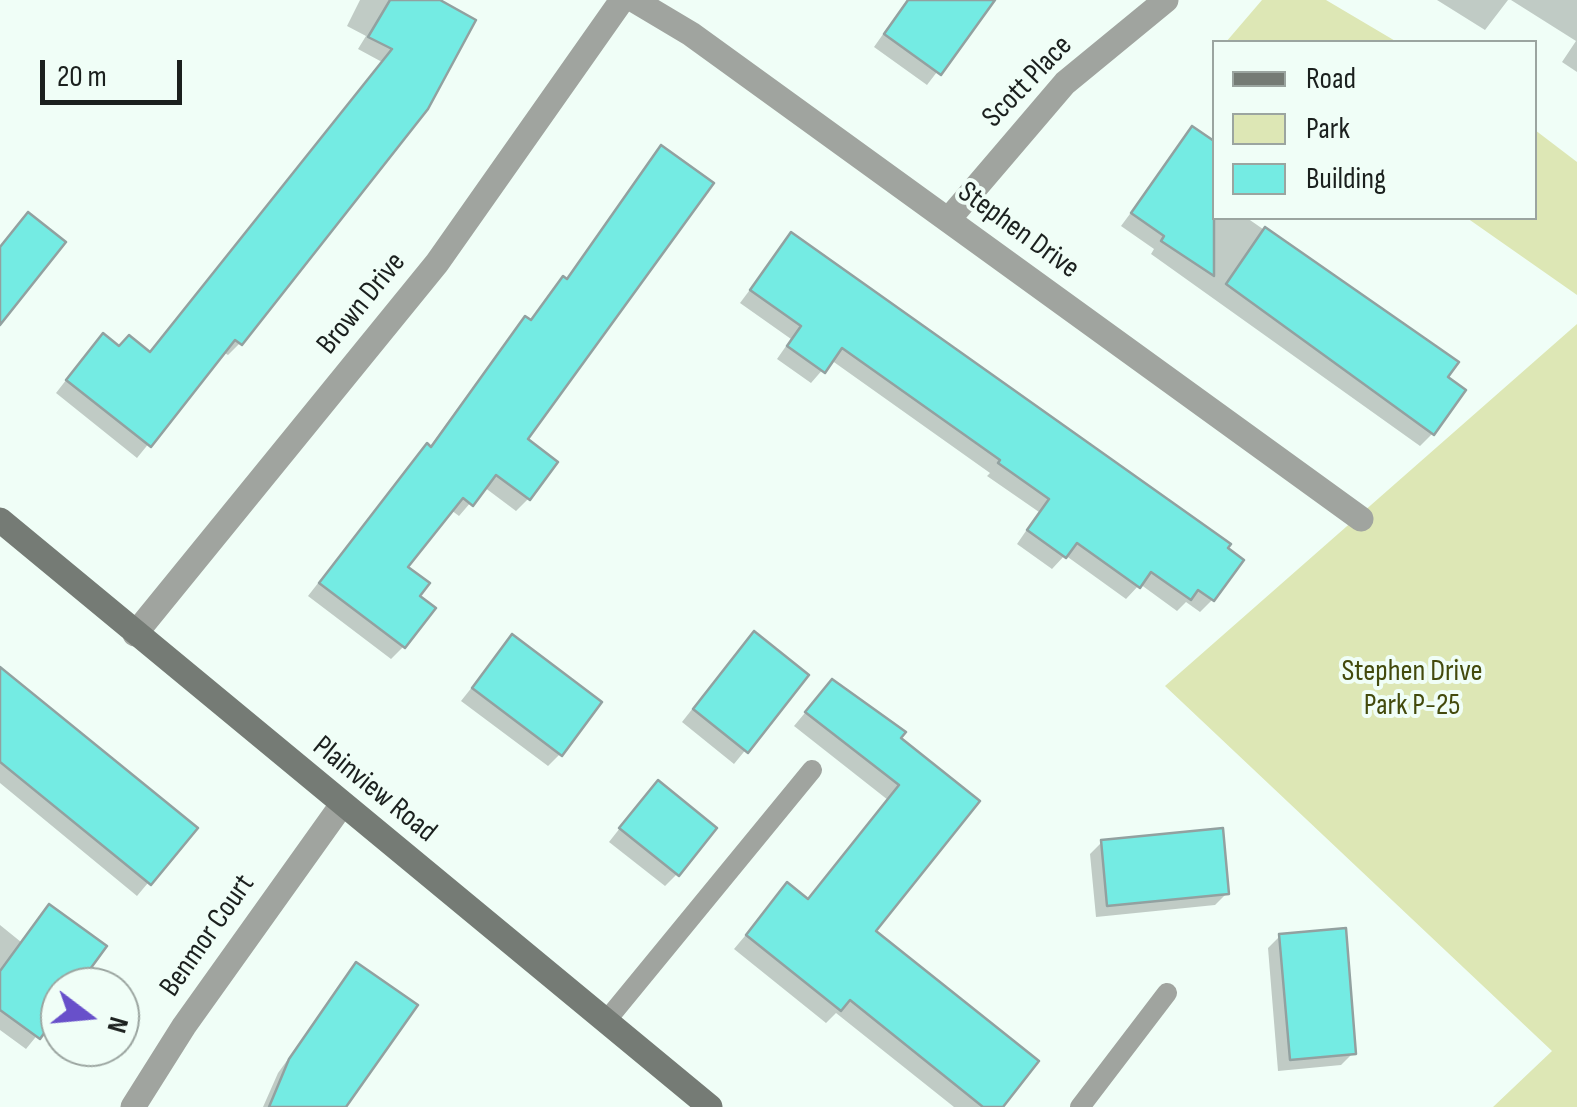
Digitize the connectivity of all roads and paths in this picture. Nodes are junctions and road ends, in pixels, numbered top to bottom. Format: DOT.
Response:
graph roads {
  1 [pos="622,0"];
  2 [pos="634,0"];
  3 [pos="1166,0"];
  4 [pos="948,220"];
  5 [pos="1362,519"];
  6 [pos="0,520"];
  7 [pos="135,634"];
  8 [pos="812,770"];
  9 [pos="340,806"];
  10 [pos="1168,993"];
  11 [pos="606,1021"];
  12 [pos="133,1107"];
  13 [pos="710,1107"];
  14 [pos="1080,1107"];
  1 -- 7 [label="street, Brown Drive"];
  2 -- 4 [label="street, Stephen Drive"];
  3 -- 4 [label="street, Scott Place"];
  4 -- 5 [label="street, Stephen Drive"];
  6 -- 7 [label="main road, Plainview Road"];
  7 -- 9 [label="main road, Plainview Road"];
  8 -- 11 [label="lane"];
  9 -- 11 [label="main road, Plainview Road"];
  9 -- 12 [label="street, Benmor Court"];
  10 -- 14 [label="lane"];
  11 -- 13 [label="main road, Plainview Road"];
}
